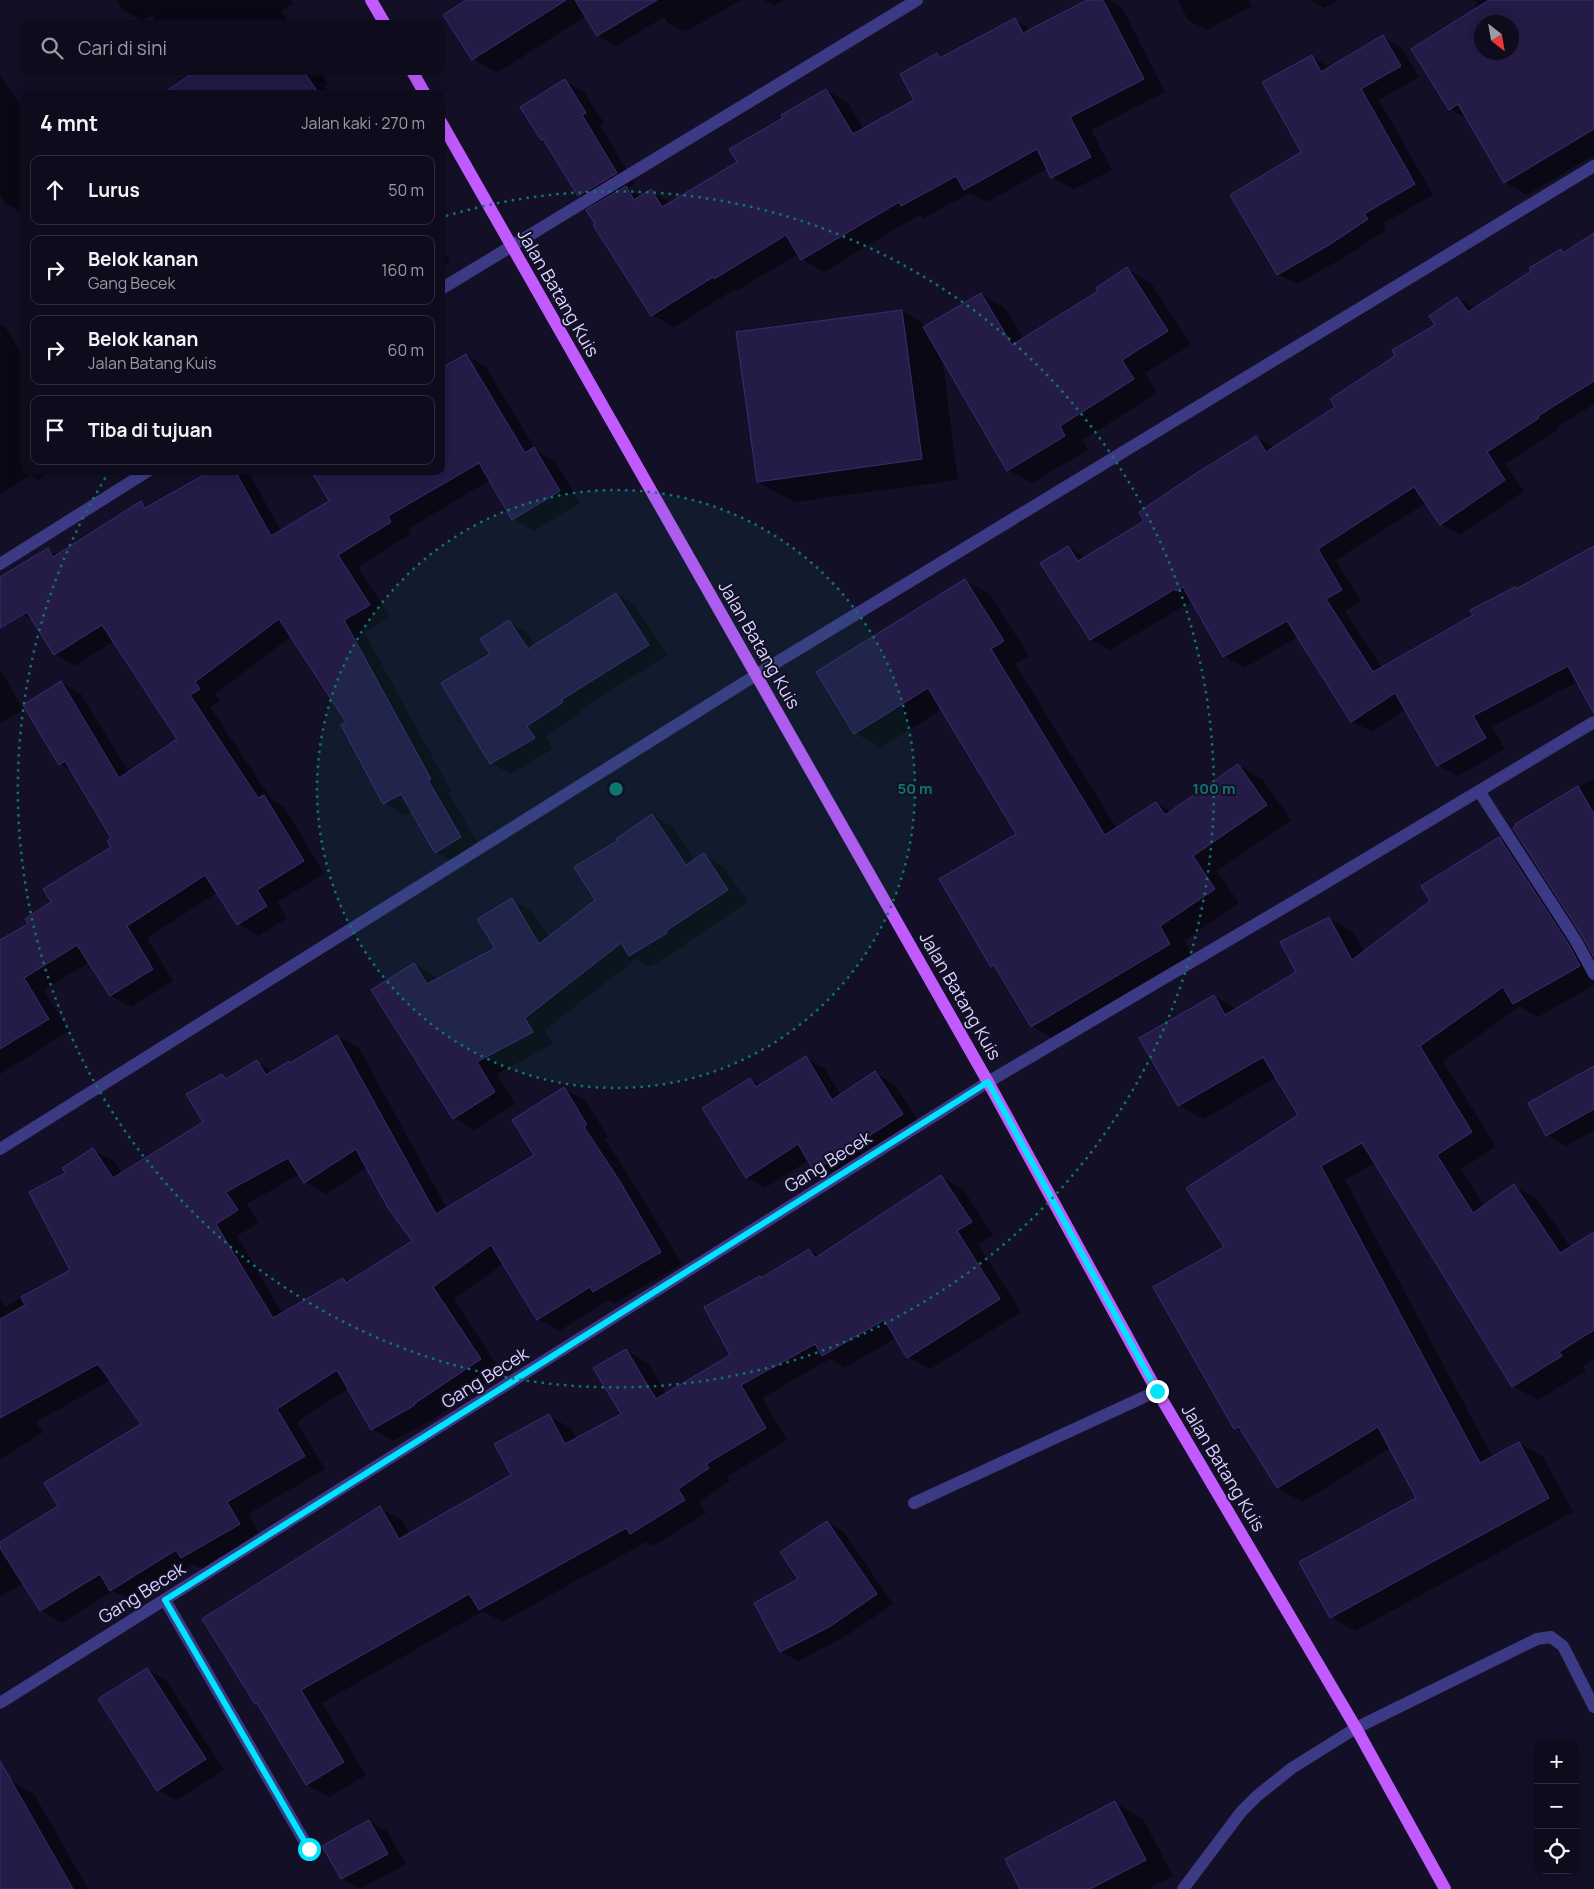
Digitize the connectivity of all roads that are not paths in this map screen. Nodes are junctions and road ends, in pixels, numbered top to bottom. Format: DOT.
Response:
graph roads {
  1 [pos="372,0"];
  2 [pos="917,0"];
  3 [pos="383,20"];
  4 [pos="414,75"];
  5 [pos="423,90"];
  6 [pos="445,129"];
  7 [pos="1594,166"];
  8 [pos="511,245"];
  9 [pos="445,286"];
  10 [pos="142,475"];
  11 [pos="0,564"];
  12 [pos="756,676"];
  13 [pos="1594,722"];
  14 [pos="1479,791"];
  15 [pos="1594,974"];
  16 [pos="988,1082"];
  17 [pos="0,1149"];
  18 [pos="1157,1391"];
  19 [pos="914,1503"];
  20 [pos="165,1600"];
  21 [pos="0,1703"];
  22 [pos="1594,1708"];
  23 [pos="1356,1728"];
  24 [pos="309,1849"];
  25 [pos="1182,1889"];
  26 [pos="1446,1889"];
  1 -- 3 [label="main road"];
  2 -- 8 [label="street"];
  4 -- 5 [label="main road"];
  6 -- 8 [label="main road, Jalan Batang Kuis"];
  7 -- 12 [label="street"];
  8 -- 9 [label="street"];
  8 -- 12 [label="main road, Jalan Batang Kuis"];
  10 -- 11 [label="street"];
  12 -- 16 [label="main road, Jalan Batang Kuis"];
  12 -- 17 [label="street"];
  13 -- 14 [label="street, Gang Becek"];
  14 -- 15 [label="street"];
  14 -- 16 [label="street, Gang Becek"];
  16 -- 18 [label="main road, Jalan Batang Kuis"];
  16 -- 20 [label="street, Gang Becek"];
  18 -- 19 [label="street"];
  18 -- 23 [label="main road, Jalan Batang Kuis"];
  20 -- 21 [label="street, Gang Becek"];
  20 -- 24 [label="street"];
  22 -- 23 [label="street"];
  23 -- 25 [label="street"];
  23 -- 26 [label="main road, Jalan Batang Kuis"];
}
